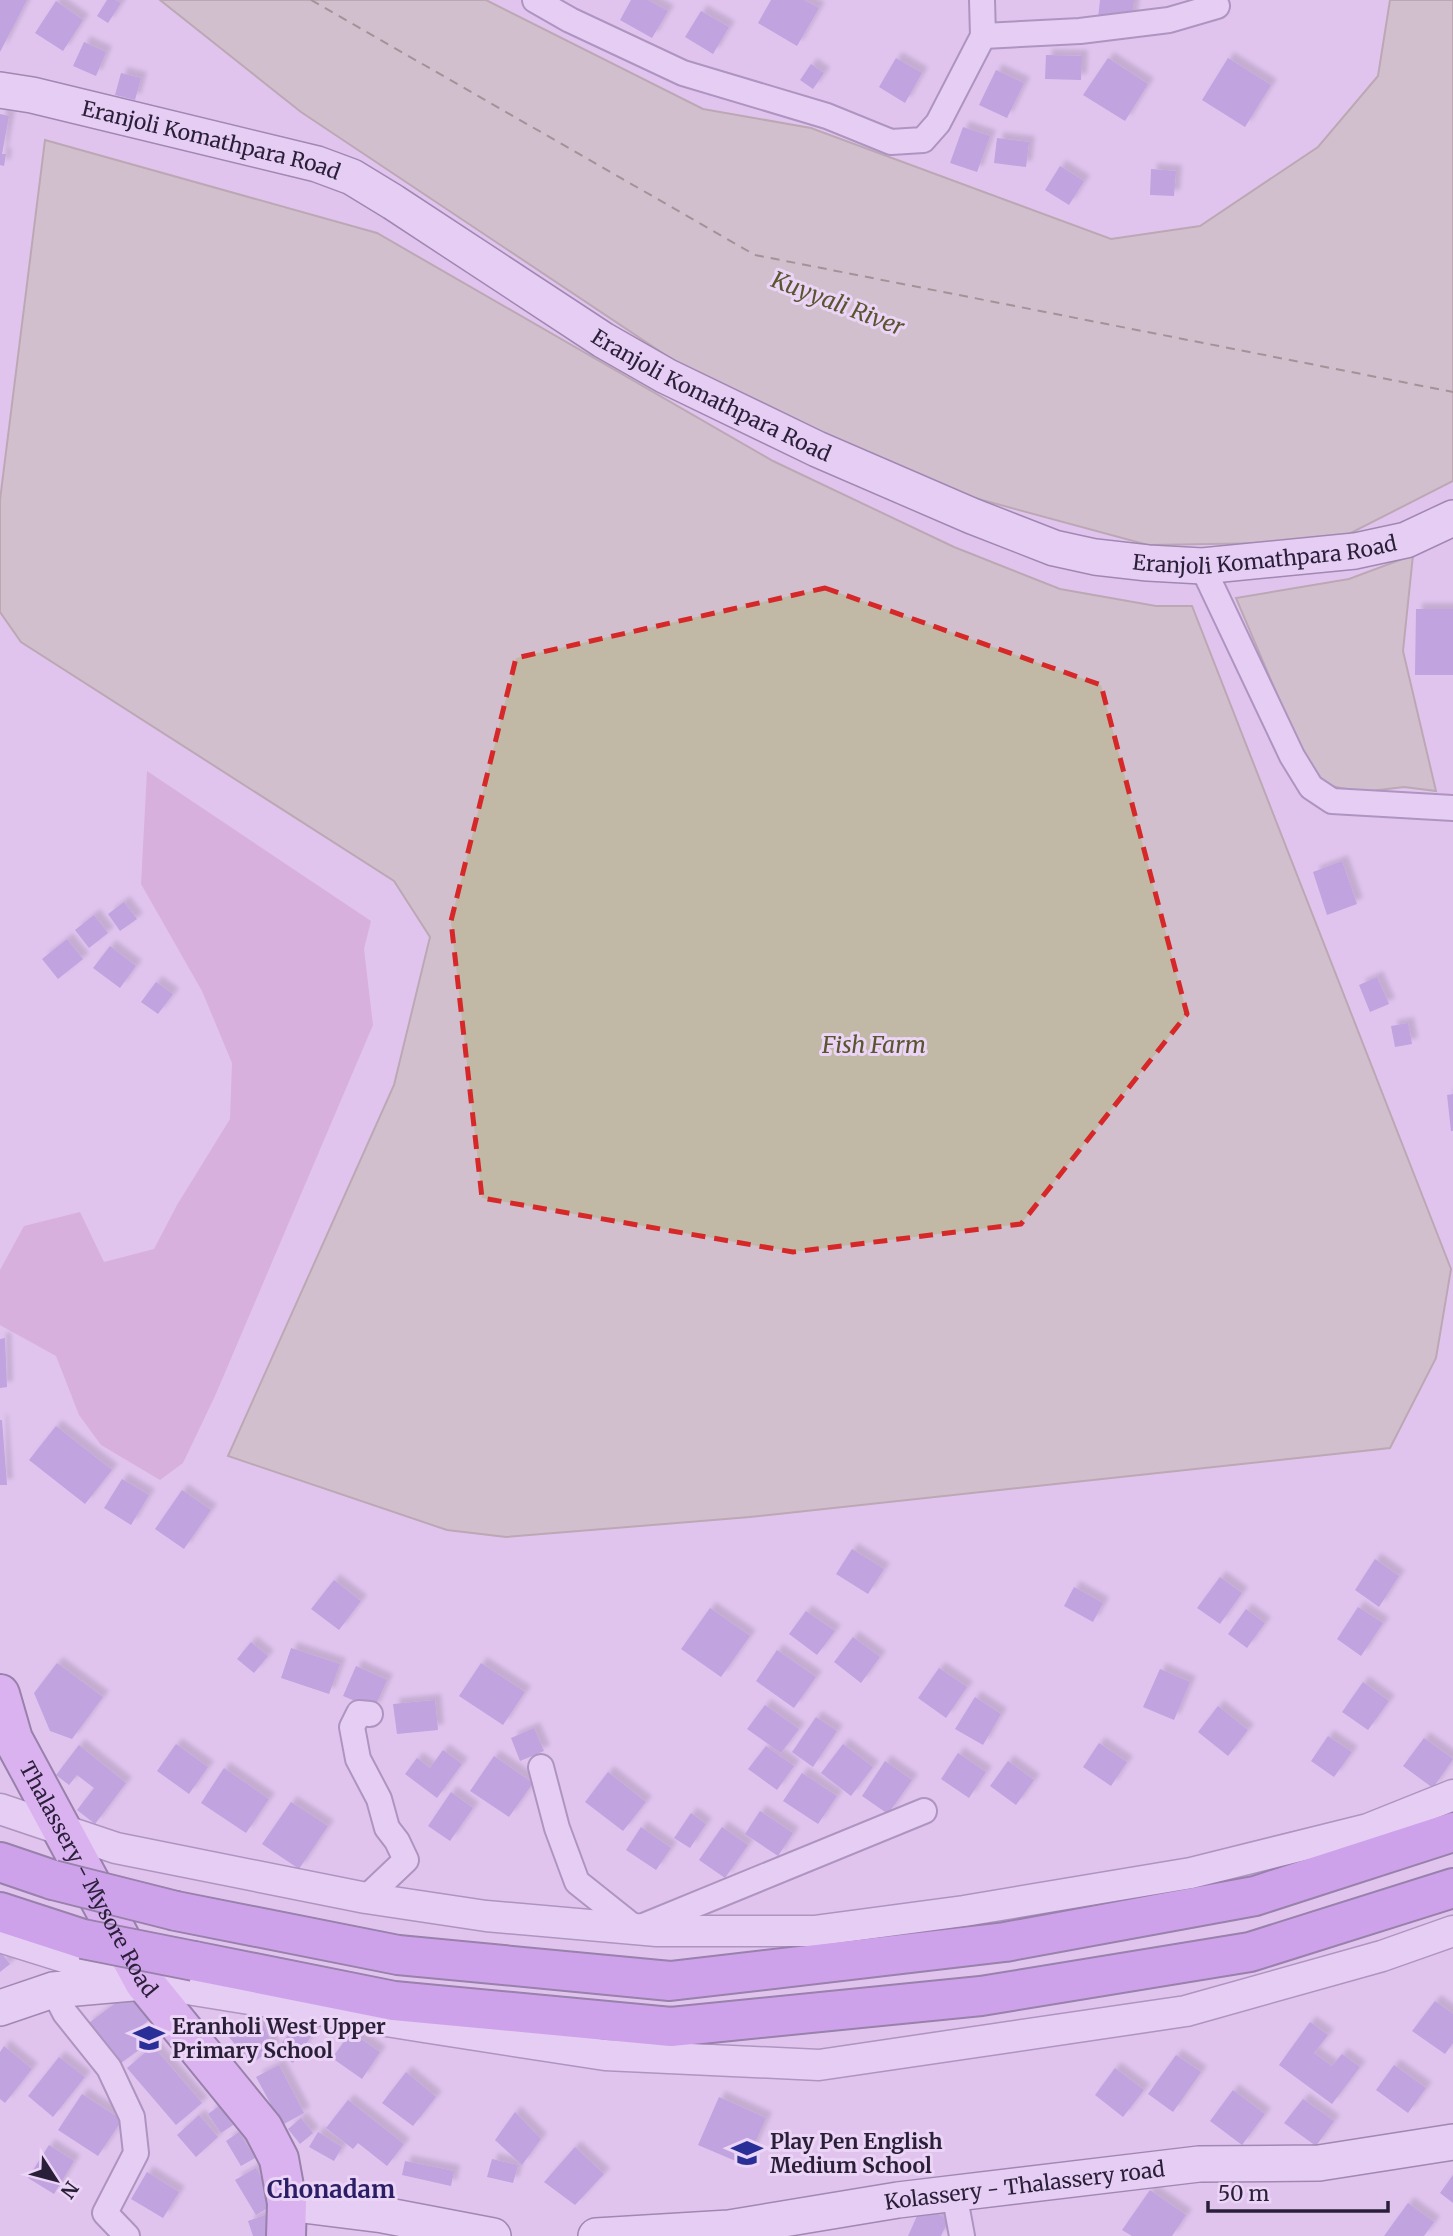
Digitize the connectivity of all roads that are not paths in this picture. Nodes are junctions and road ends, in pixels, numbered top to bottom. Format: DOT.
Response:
graph roads {
  1 [pos="535,0"];
  2 [pos="982,0"];
  3 [pos="1217,6"];
  4 [pos="983,36"];
  5 [pos="0,90"];
  6 [pos="1453,518"];
  7 [pos="1202,566"];
  8 [pos="1453,808"];
  9 [pos="0,1694"];
  10 [pos="370,1714"];
  11 [pos="541,1767"];
  12 [pos="1453,1795"];
  13 [pos="0,1808"];
  14 [pos="924,1811"];
  15 [pos="61,1829"];
  16 [pos="1453,1832"];
  17 [pos="0,1862"];
  18 [pos="1453,1888"];
  19 [pos="366,1898"];
  20 [pos="0,1912"];
  21 [pos="636,1929"];
  22 [pos="1453,1931"];
  23 [pos="0,1937"];
  24 [pos="144,1982"];
  25 [pos="52,1990"];
  26 [pos="0,2008"];
  27 [pos="1453,2141"];
  28 [pos="954,2193"];
  29 [pos="286,2219"];
  30 [pos="127,2236"];
  31 [pos="493,2236"];
  32 [pos="596,2236"];
  33 [pos="962,2236"];
  1 -- 4 [label="street"];
  2 -- 4 [label="street"];
  3 -- 4 [label="street"];
  5 -- 7 [label="main road, Eranjoli Komathpara Road"];
  6 -- 7 [label="main road, Eranjoli Komathpara Road"];
  7 -- 8 [label="street"];
  9 -- 15 [label="main road, Thalassery - Mysore Road"];
  10 -- 19 [label="street"];
  11 -- 21 [label="street"];
  12 -- 21 [label="street"];
  13 -- 15 [label="street"];
  14 -- 21 [label="street"];
  15 -- 19 [label="street"];
  15 -- 24 [label="main road, Thalassery - Mysore Road"];
  16 -- 17 [label="highway, bridge"];
  18 -- 20 [label="highway, bridge"];
  19 -- 21 [label="street"];
  22 -- 24 [label="street"];
  23 -- 24 [label="street"];
  24 -- 25 [label="main road"];
  24 -- 29 [label="main road, Thalassery - Mysore Road"];
  25 -- 26 [label="main road"];
  25 -- 30 [label="street"];
  27 -- 28 [label="main road, Kolassery - Thalassery road"];
  28 -- 32 [label="main road, Kolassery - Thalassery road"];
  28 -- 33 [label="street"];
  29 -- 31 [label="main road"];
}
